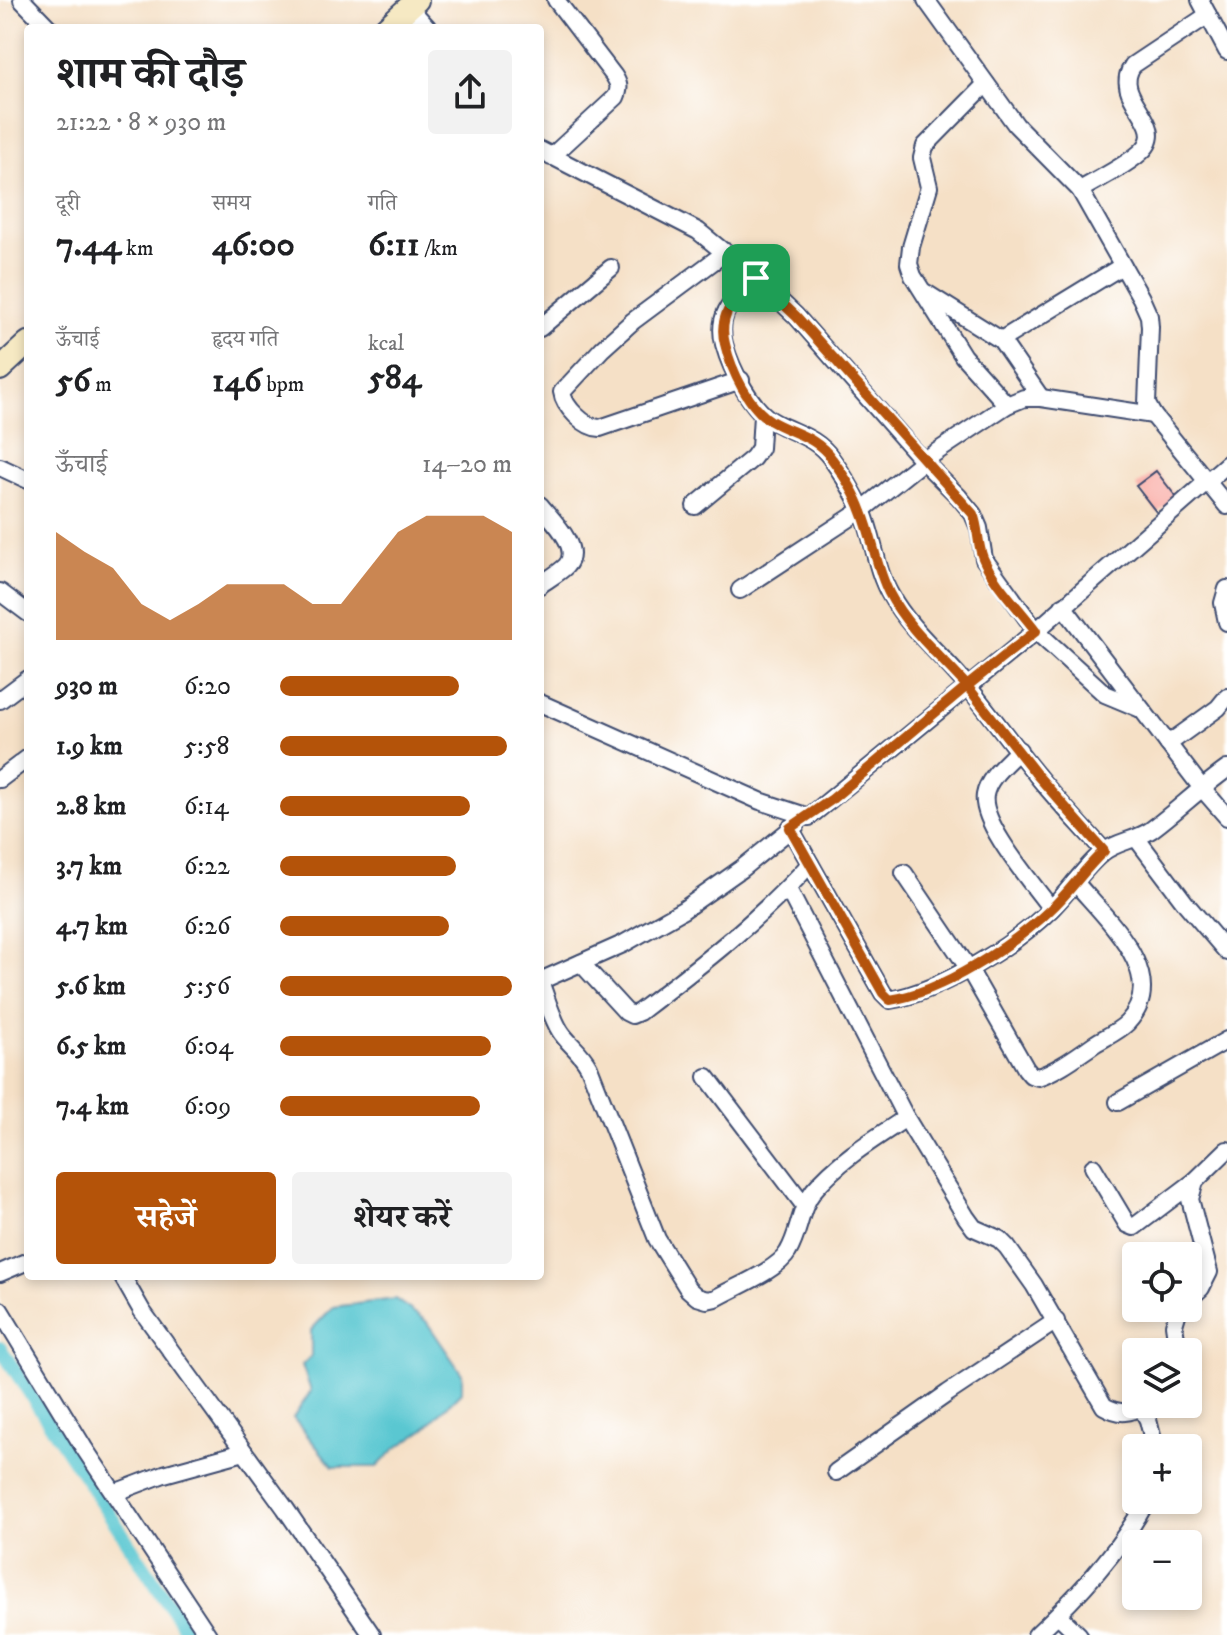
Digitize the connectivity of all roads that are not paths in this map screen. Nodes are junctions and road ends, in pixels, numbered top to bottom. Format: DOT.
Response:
graph roads {
  1 [pos="22,0"];
  2 [pos="556,0"];
  3 [pos="926,0"];
  4 [pos="413,4"];
  5 [pos="1204,8"];
  6 [pos="45,24"];
  7 [pos="390,24"];
  8 [pos="426,24"];
  9 [pos="1227,51"];
  10 [pos="986,84"];
  11 [pos="545,154"];
  12 [pos="1080,190"];
  13 [pos="726,252"];
  14 [pos="1122,266"];
  15 [pos="611,268"];
  16 [pos="756,278"];
  17 [pos="921,290"];
  18 [pos="544,325"];
  19 [pos="1001,340"];
  20 [pos="24,347"];
  21 [pos="0,369"];
  22 [pos="741,380"];
  23 [pos="1041,398"];
  24 [pos="1007,405"];
  25 [pos="762,415"];
  26 [pos="1153,415"];
  27 [pos="923,461"];
  28 [pos="1227,464"];
  29 [pos="0,467"];
  30 [pos="24,478"];
  31 [pos="1207,480"];
  32 [pos="695,506"];
  33 [pos="1227,506"];
  34 [pos="544,510"];
  35 [pos="862,510"];
  36 [pos="544,582"];
  37 [pos="1227,589"];
  38 [pos="740,590"];
  39 [pos="0,592"];
  40 [pos="1063,606"];
  41 [pos="24,610"];
  42 [pos="1227,622"];
  43 [pos="1036,631"];
  44 [pos="24,682"];
  45 [pos="967,686"];
  46 [pos="1227,697"];
  47 [pos="0,700"];
  48 [pos="544,705"];
  49 [pos="1141,709"];
  50 [pos="1168,744"];
  51 [pos="1019,750"];
  52 [pos="24,761"];
  53 [pos="1227,769"];
  54 [pos="0,779"];
  55 [pos="1201,787"];
  56 [pos="809,817"];
  57 [pos="1227,817"];
  58 [pos="790,828"];
  59 [pos="1137,839"];
  60 [pos="1104,851"];
  61 [pos="810,864"];
  62 [pos="904,873"];
  63 [pos="1075,882"];
  64 [pos="788,889"];
  65 [pos="1051,909"];
  66 [pos="1227,952"];
  67 [pos="581,963"];
  68 [pos="969,969"];
  69 [pos="544,979"];
  70 [pos="544,991"];
  71 [pos="1227,1040"];
  72 [pos="707,1077"];
  73 [pos="1118,1102"];
  74 [pos="906,1118"];
  75 [pos="1227,1150"];
  76 [pos="1093,1167"];
  77 [pos="1195,1181"];
  78 [pos="804,1205"];
  79 [pos="1201,1242"];
  80 [pos="1202,1245"];
  81 [pos="24,1263"];
  82 [pos="0,1273"];
  83 [pos="126,1280"];
  84 [pos="1202,1286"];
  85 [pos="0,1310"];
  86 [pos="1056,1321"];
  87 [pos="1122,1413"];
  88 [pos="244,1452"];
  89 [pos="836,1472"];
  90 [pos="114,1493"];
  91 [pos="1137,1514"];
  92 [pos="1058,1615"];
  93 [pos="208,1635"];
  94 [pos="372,1635"];
  95 [pos="1036,1635"];
  96 [pos="1079,1635"];
  1 -- 6 [label="street"];
  2 -- 11 [label="street"];
  3 -- 10 [label="street"];
  4 -- 7 [label="main road"];
  4 -- 8 [label="street"];
  5 -- 9 [label="street"];
  5 -- 12 [label="street"];
  10 -- 12 [label="street"];
  10 -- 17 [label="street"];
  11 -- 13 [label="street"];
  12 -- 14 [label="street"];
  13 -- 16 [label="street"];
  13 -- 22 [label="street"];
  14 -- 19 [label="street"];
  14 -- 26 [label="street"];
  15 -- 18 [label="street"];
  16 -- 22 [label="street"];
  16 -- 27 [label="street"];
  17 -- 19 [label="street"];
  17 -- 24 [label="street"];
  19 -- 23 [label="street"];
  20 -- 21 [label="main road"];
  22 -- 25 [label="street"];
  23 -- 24 [label="street"];
  23 -- 26 [label="street"];
  24 -- 27 [label="street"];
  25 -- 32 [label="street"];
  25 -- 35 [label="street"];
  26 -- 31 [label="street"];
  27 -- 35 [label="street"];
  27 -- 43 [label="street"];
  28 -- 31 [label="street"];
  29 -- 30 [label="street"];
  31 -- 33 [label="street"];
  31 -- 40 [label="street"];
  34 -- 36 [label="street"];
  35 -- 38 [label="street"];
  35 -- 45 [label="street"];
  37 -- 42 [label="street"];
  39 -- 41 [label="street"];
  40 -- 43 [label="street"];
  40 -- 49 [label="street"];
  43 -- 45 [label="street"];
  43 -- 49 [label="street"];
  44 -- 47 [label="street"];
  45 -- 51 [label="street"];
  45 -- 56 [label="street"];
  46 -- 50 [label="street"];
  48 -- 56 [label="street"];
  49 -- 50 [label="street"];
  50 -- 55 [label="street"];
  51 -- 60 [label="street"];
  51 -- 65 [label="street"];
  52 -- 54 [label="street"];
  53 -- 55 [label="street"];
  55 -- 57 [label="street"];
  55 -- 59 [label="street"];
  56 -- 58 [label="street"];
  58 -- 61 [label="street"];
  58 -- 67 [label="street"];
  59 -- 60 [label="street"];
  59 -- 66 [label="street"];
  60 -- 63 [label="street"];
  61 -- 64 [label="street"];
  61 -- 68 [label="street"];
  62 -- 68 [label="street"];
  63 -- 65 [label="street"];
  63 -- 68 [label="street"];
  64 -- 67 [label="street"];
  64 -- 74 [label="street"];
  65 -- 68 [label="street"];
  67 -- 69 [label="street"];
  70 -- 78 [label="street"];
  71 -- 73 [label="street"];
  72 -- 78 [label="street"];
  74 -- 78 [label="street"];
  74 -- 86 [label="street"];
  75 -- 77 [label="street"];
  76 -- 77 [label="street"];
  77 -- 79 [label="street"];
  80 -- 84 [label="street"];
  81 -- 82 [label="street"];
  83 -- 88 [label="street"];
  85 -- 90 [label="street"];
  86 -- 87 [label="street"];
  86 -- 89 [label="street"];
  88 -- 90 [label="street"];
  88 -- 94 [label="street"];
  90 -- 93 [label="street"];
  91 -- 92 [label="street"];
  92 -- 95 [label="street"];
  92 -- 96 [label="street"];
}
